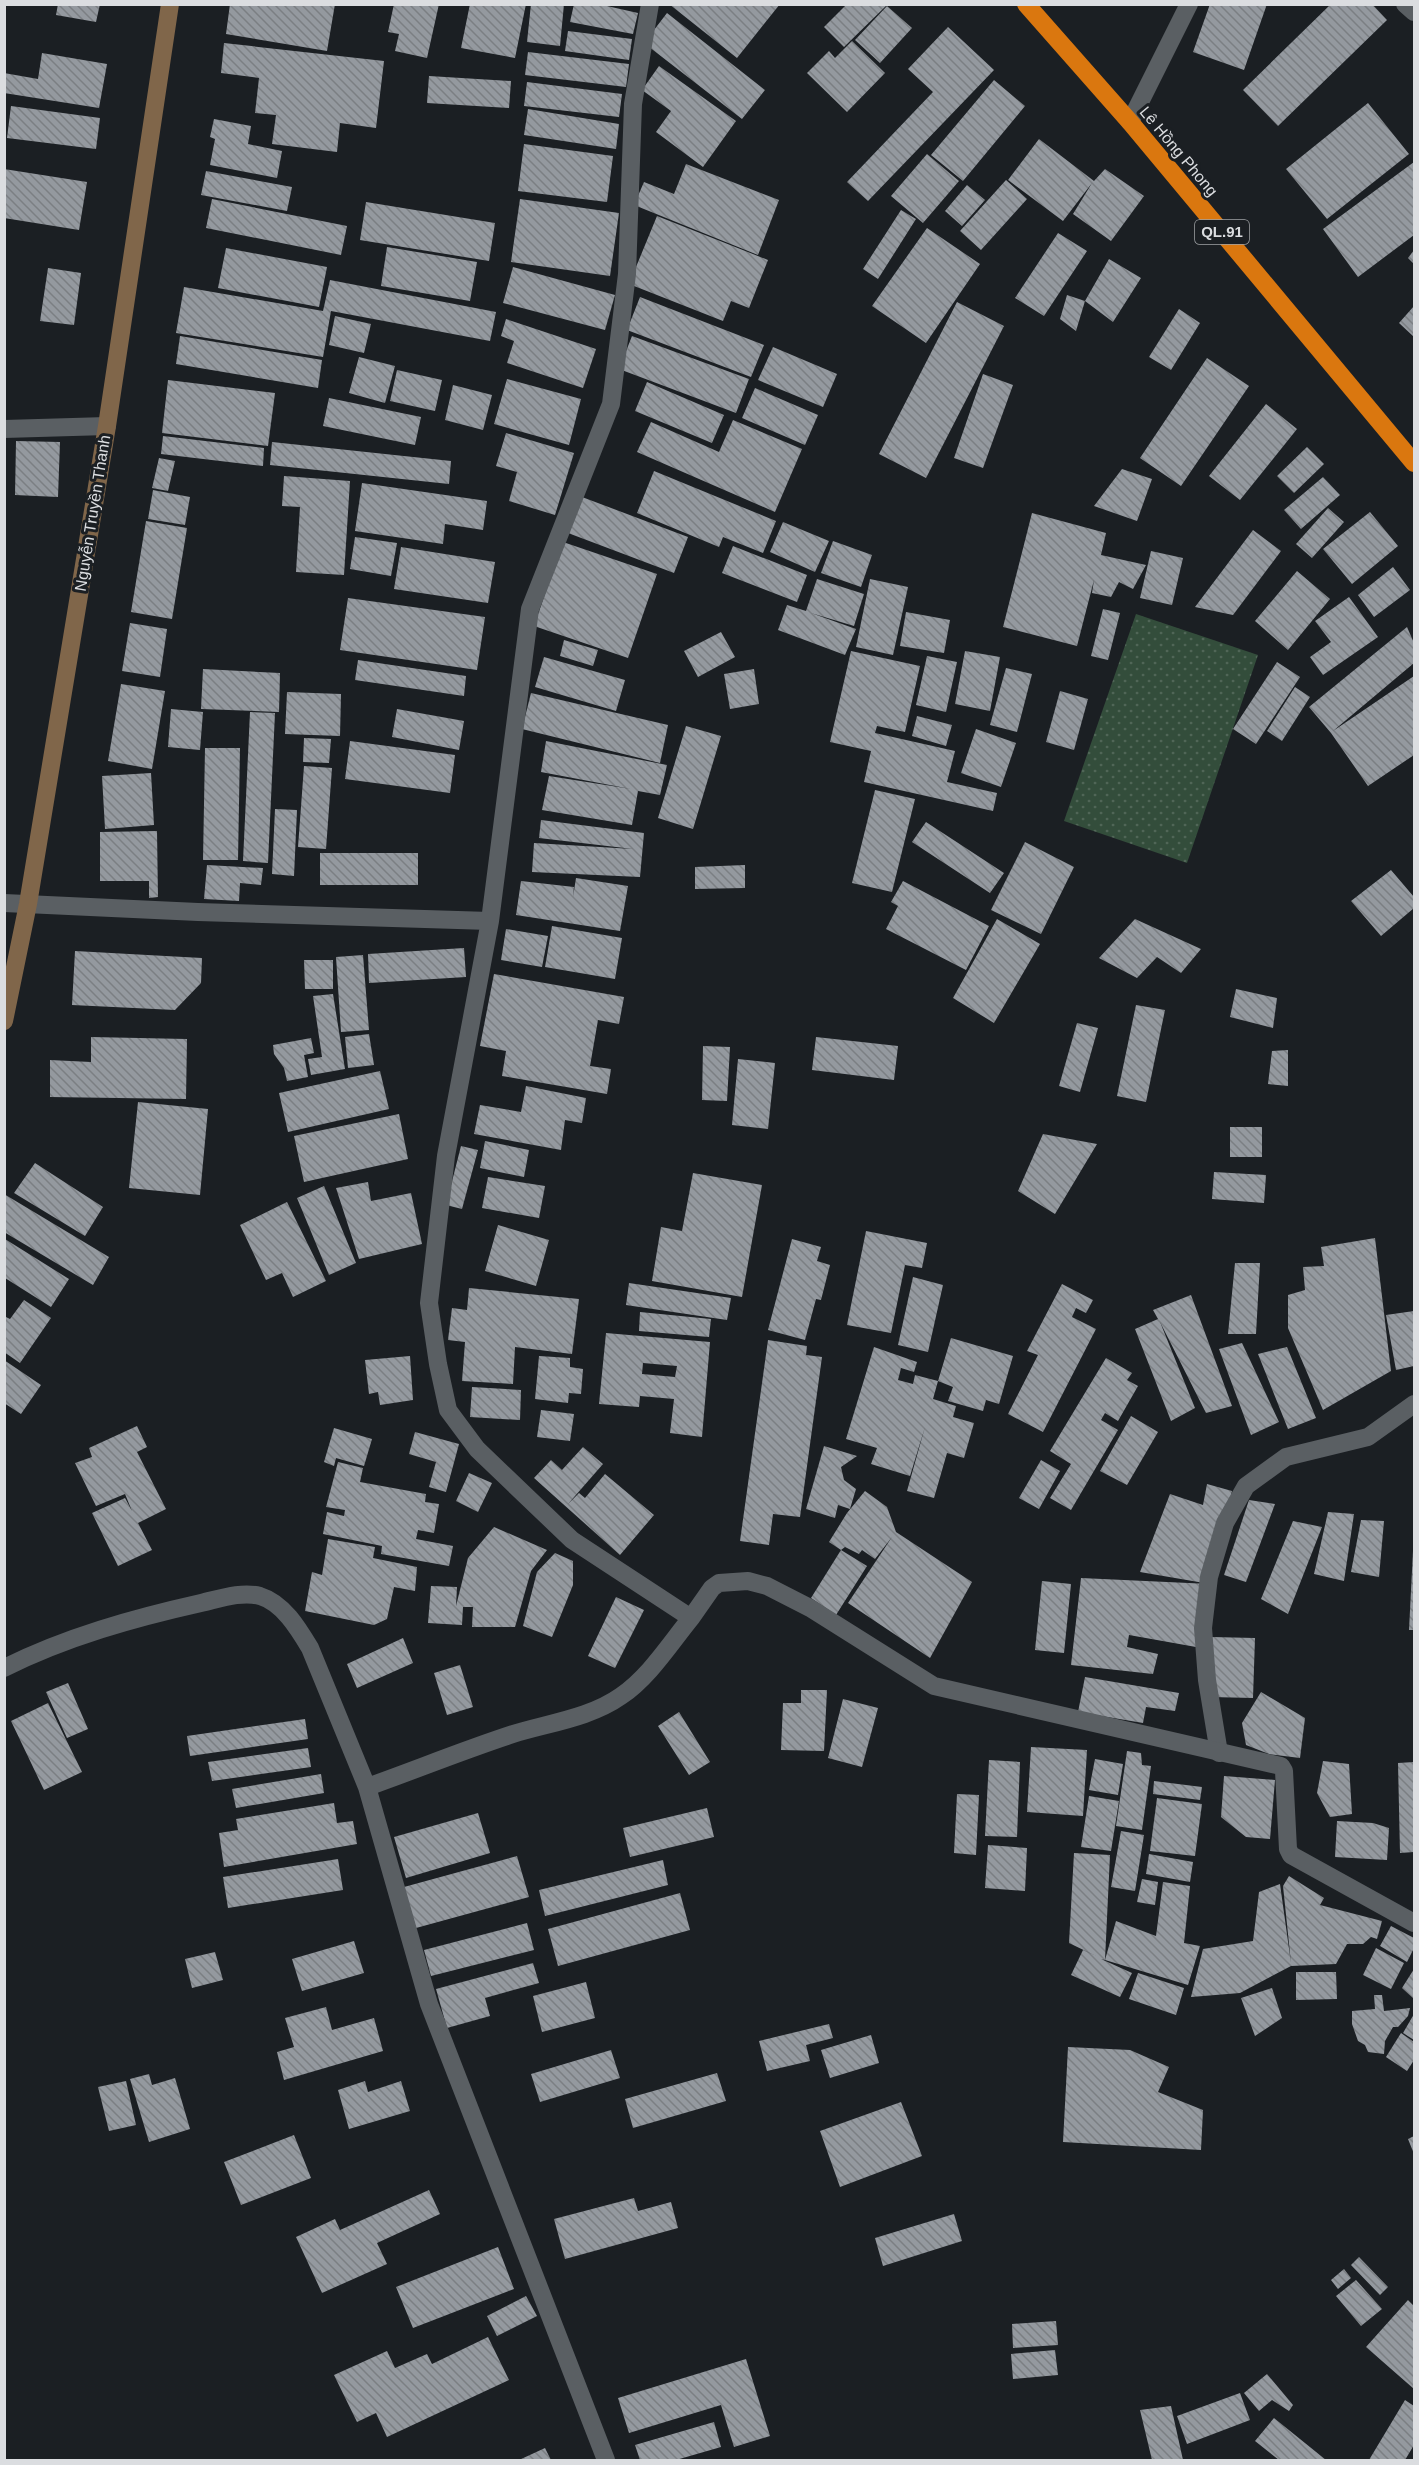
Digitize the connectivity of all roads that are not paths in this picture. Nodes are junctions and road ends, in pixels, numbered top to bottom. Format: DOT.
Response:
graph roads {
  1 [pos="170,4"];
  2 [pos="650,4"];
  3 [pos="1026,4"];
  4 [pos="1189,4"];
  5 [pos="1405,4"];
  6 [pos="1414,12"];
  7 [pos="1130,122"];
  8 [pos="107,426"];
  9 [pos="4,429"];
  10 [pos="1414,463"];
  11 [pos="4,903"];
  12 [pos="28,904"];
  13 [pos="490,921"];
  14 [pos="4,1020"];
  15 [pos="1414,1404"];
  16 [pos="691,1618"];
  17 [pos="4,1668"];
  18 [pos="1220,1753"];
  19 [pos="367,1787"];
  20 [pos="1414,1923"];
  21 [pos="606,2460"];
  1 -- 8 [label="street, Nguyễn Truyền Thanh"];
  2 -- 13 [label="street"];
  3 -- 7 [label="highway, Lê Hồng Phong / QL.91"];
  4 -- 7 [label="street"];
  5 -- 6 [label="street"];
  7 -- 10 [label="highway, Lê Hồng Phong / QL.91"];
  8 -- 9 [label="street"];
  8 -- 12 [label="street, Nguyễn Truyền Thanh"];
  11 -- 12 [label="street"];
  12 -- 13 [label="street"];
  12 -- 14 [label="street, Nguyễn Truyền Thanh"];
  13 -- 16 [label="street"];
  15 -- 18 [label="street"];
  16 -- 18 [label="street"];
  16 -- 19 [label="street"];
  17 -- 19 [label="street"];
  18 -- 20 [label="street"];
  19 -- 21 [label="street"];
}
